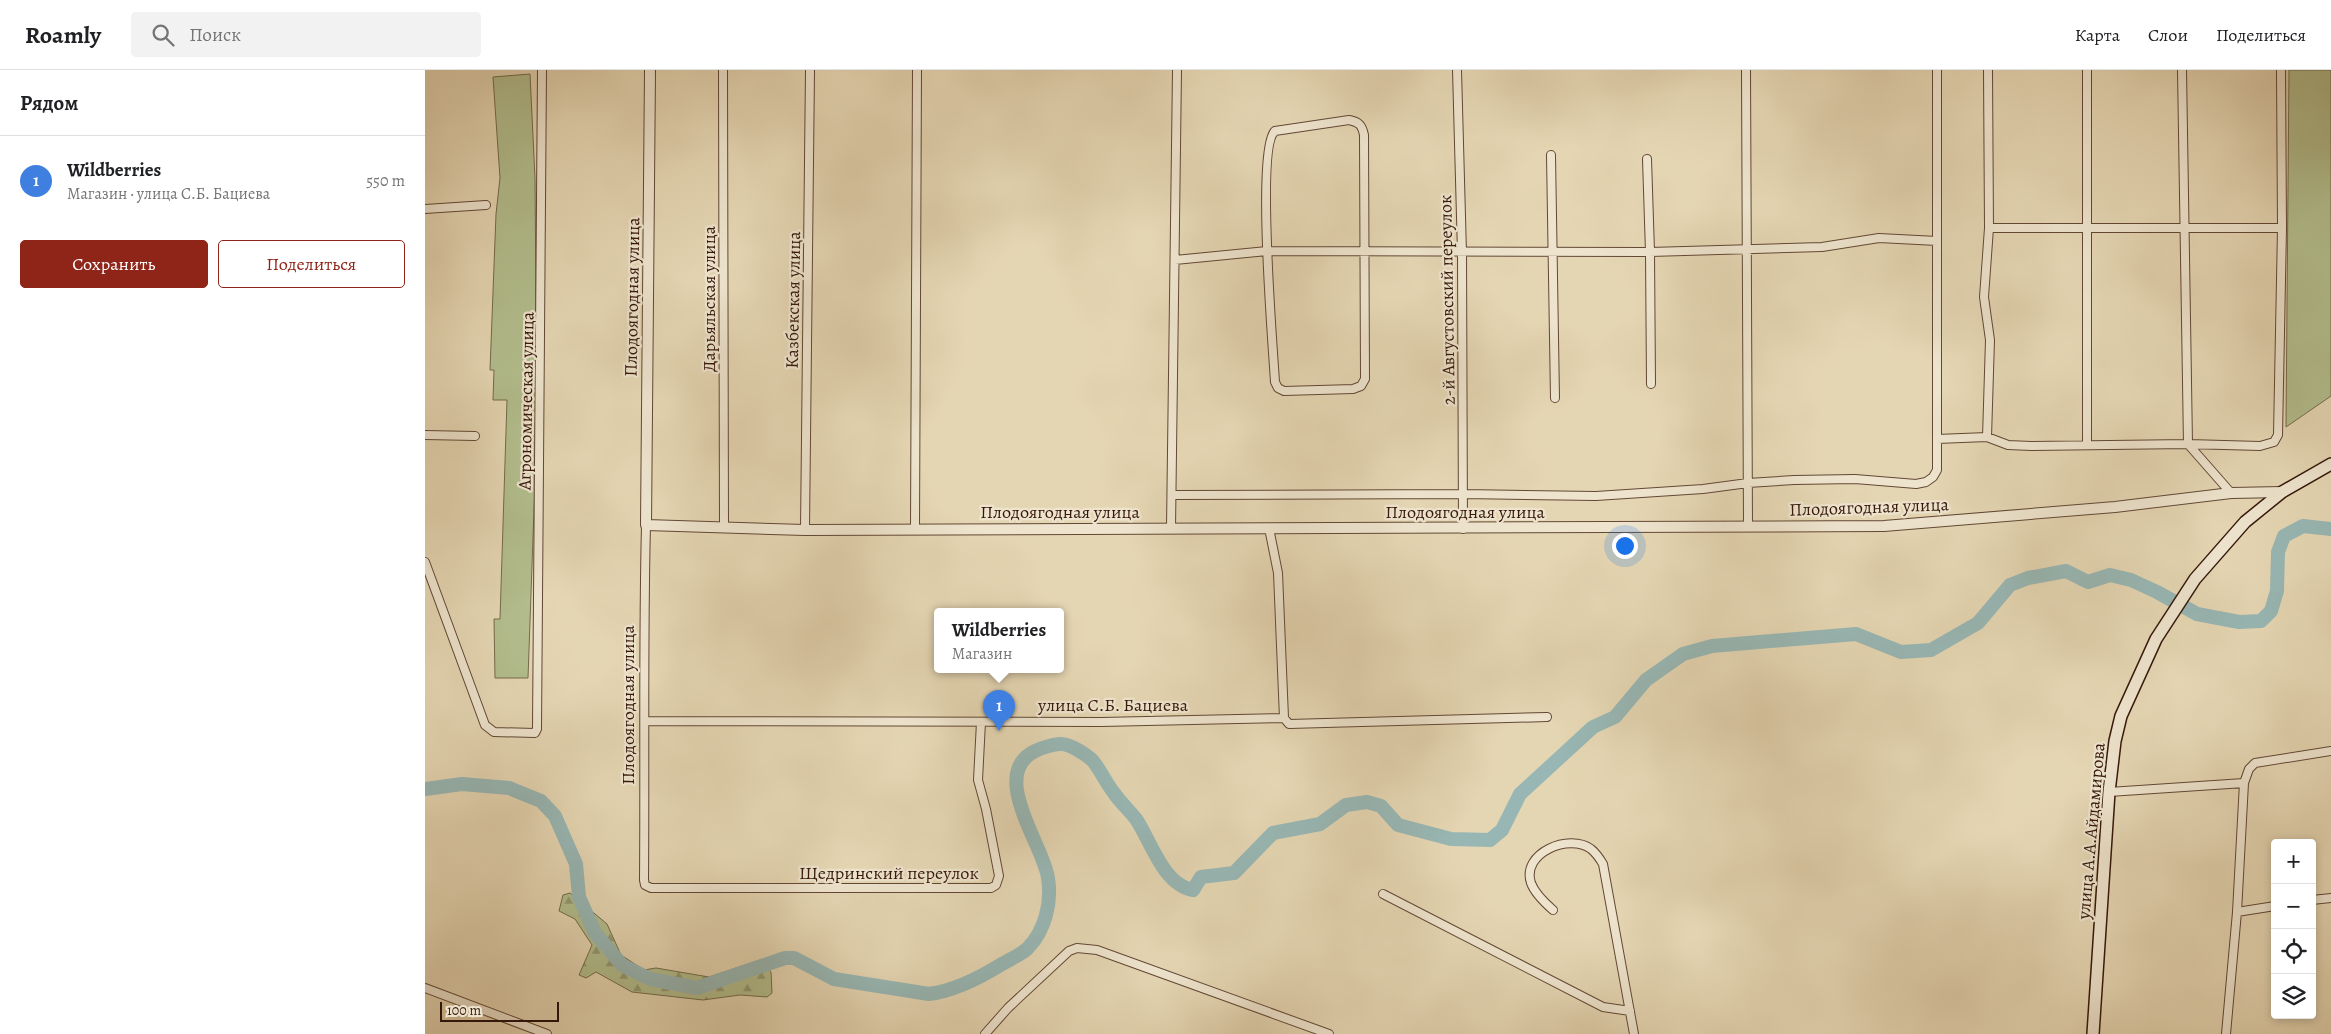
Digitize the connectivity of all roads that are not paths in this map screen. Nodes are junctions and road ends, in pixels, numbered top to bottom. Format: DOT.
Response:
graph roads {
  1 [pos="542,70"];
  2 [pos="650,70"];
  3 [pos="723,70"];
  4 [pos="810,70"];
  5 [pos="917,70"];
  6 [pos="1177,70"];
  7 [pos="1457,70"];
  8 [pos="1746,70"];
  9 [pos="1937,70"];
  10 [pos="1989,70"];
  11 [pos="2087,70"];
  12 [pos="2182,70"];
  13 [pos="2281,70"];
  14 [pos="1551,155"];
  15 [pos="1647,159"];
  16 [pos="486,205"];
  17 [pos="425,209"];
  18 [pos="1989,228"];
  19 [pos="2087,228"];
  20 [pos="2185,228"];
  21 [pos="2282,228"];
  22 [pos="1937,241"];
  23 [pos="1747,248"];
  24 [pos="1267,251"];
  25 [pos="1364,252"];
  26 [pos="1462,252"];
  27 [pos="1555,252"];
  28 [pos="1650,252"];
  29 [pos="1175,260"];
  30 [pos="1651,384"];
  31 [pos="1555,398"];
  32 [pos="425,435"];
  33 [pos="475,436"];
  34 [pos="1987,437"];
  35 [pos="1937,439"];
  36 [pos="2188,444"];
  37 [pos="2087,445"];
  38 [pos="2331,464"];
  39 [pos="1749,483"];
  40 [pos="2283,492"];
  41 [pos="2231,493"];
  42 [pos="1464,494"];
  43 [pos="1172,495"];
  44 [pos="646,525"];
  45 [pos="1748,527"];
  46 [pos="724,528"];
  47 [pos="915,528"];
  48 [pos="1171,528"];
  49 [pos="1269,528"];
  50 [pos="1463,529"];
  51 [pos="805,530"];
  52 [pos="425,562"];
  53 [pos="1547,717"];
  54 [pos="1285,718"];
  55 [pos="645,721"];
  56 [pos="981,722"];
  57 [pos="2331,751"];
  58 [pos="2244,783"];
  59 [pos="2109,792"];
  60 [pos="645,885"];
  61 [pos="1383,894"];
  62 [pos="2331,898"];
  63 [pos="2316,900"];
  64 [pos="2271,907"];
  65 [pos="1553,910"];
  66 [pos="2237,912"];
  67 [pos="425,988"];
  68 [pos="1630,1011"];
  69 [pos="547,1034"];
  70 [pos="985,1034"];
  71 [pos="1329,1034"];
  72 [pos="1634,1034"];
  73 [pos="2093,1034"];
  74 [pos="2226,1034"];
  1 -- 52 [label="street, Агрономическая улица"];
  2 -- 44 [label="street, Плодоягодная улица"];
  3 -- 46 [label="street, Дарьяльская улица"];
  4 -- 51 [label="street, Казбекская улица"];
  5 -- 47 [label="street"];
  6 -- 29 [label="street"];
  7 -- 26 [label="street, 2-й Августовский переулок"];
  8 -- 23 [label="street"];
  9 -- 22 [label="street"];
  10 -- 18 [label="street"];
  11 -- 19 [label="street"];
  12 -- 20 [label="street"];
  13 -- 21 [label="street"];
  14 -- 27 [label="street"];
  15 -- 28 [label="street"];
  16 -- 17 [label="street"];
  18 -- 19 [label="street"];
  18 -- 34 [label="street"];
  19 -- 20 [label="street"];
  19 -- 37 [label="street"];
  20 -- 21 [label="street"];
  20 -- 36 [label="street"];
  21 -- 36 [label="street"];
  22 -- 23 [label="street"];
  22 -- 35 [label="street"];
  23 -- 28 [label="street"];
  23 -- 39 [label="street"];
  24 -- 25 [label="street"];
  24 -- 25 [label="street"];
  24 -- 25 [label="street"];
  24 -- 29 [label="street"];
  25 -- 26 [label="street"];
  26 -- 27 [label="street"];
  26 -- 42 [label="street, 2-й Августовский переулок"];
  27 -- 28 [label="street"];
  27 -- 31 [label="street"];
  28 -- 30 [label="street"];
  29 -- 43 [label="street"];
  32 -- 33 [label="street"];
  34 -- 35 [label="street"];
  34 -- 37 [label="street"];
  35 -- 39 [label="street"];
  36 -- 37 [label="street"];
  36 -- 41 [label="street"];
  38 -- 40 [label="main road, улица А.А.Айдамирова"];
  39 -- 42 [label="street"];
  39 -- 45 [label="street"];
  40 -- 41 [label="street, Плодоягодная улица"];
  40 -- 59 [label="main road, улица А.А.Айдамирова"];
  41 -- 45 [label="street, Плодоягодная улица"];
  42 -- 43 [label="street"];
  42 -- 50 [label="street, 2-й Августовский переулок"];
  43 -- 48 [label="street"];
  44 -- 46 [label="street, Плодоягодная улица"];
  44 -- 55 [label="street, Плодоягодная улица"];
  45 -- 50 [label="street, Плодоягодная улица"];
  46 -- 51 [label="street, Плодоягодная улица"];
  47 -- 48 [label="street, Плодоягодная улица"];
  47 -- 51 [label="street, Плодоягодная улица"];
  48 -- 49 [label="street, Плодоягодная улица"];
  49 -- 50 [label="street, Плодоягодная улица"];
  49 -- 54 [label="street"];
  53 -- 54 [label="street, улица С.Б. Бациева"];
  54 -- 56 [label="street, улица С.Б. Бациева"];
  55 -- 56 [label="street, улица С.Б. Бациева"];
  55 -- 60 [label="street, Плодоягодная улица"];
  56 -- 60 [label="street, Щедринский переулок"];
  57 -- 58 [label="street"];
  58 -- 59 [label="street"];
  58 -- 66 [label="street"];
  59 -- 73 [label="main road, улица А.А.Айдамирова"];
  61 -- 68 [label="street"];
  62 -- 63 [label="street"];
  64 -- 66 [label="street"];
  65 -- 68 [label="street"];
  66 -- 74 [label="street"];
  67 -- 69 [label="street"];
  68 -- 72 [label="street"];
  70 -- 71 [label="street"];
}
